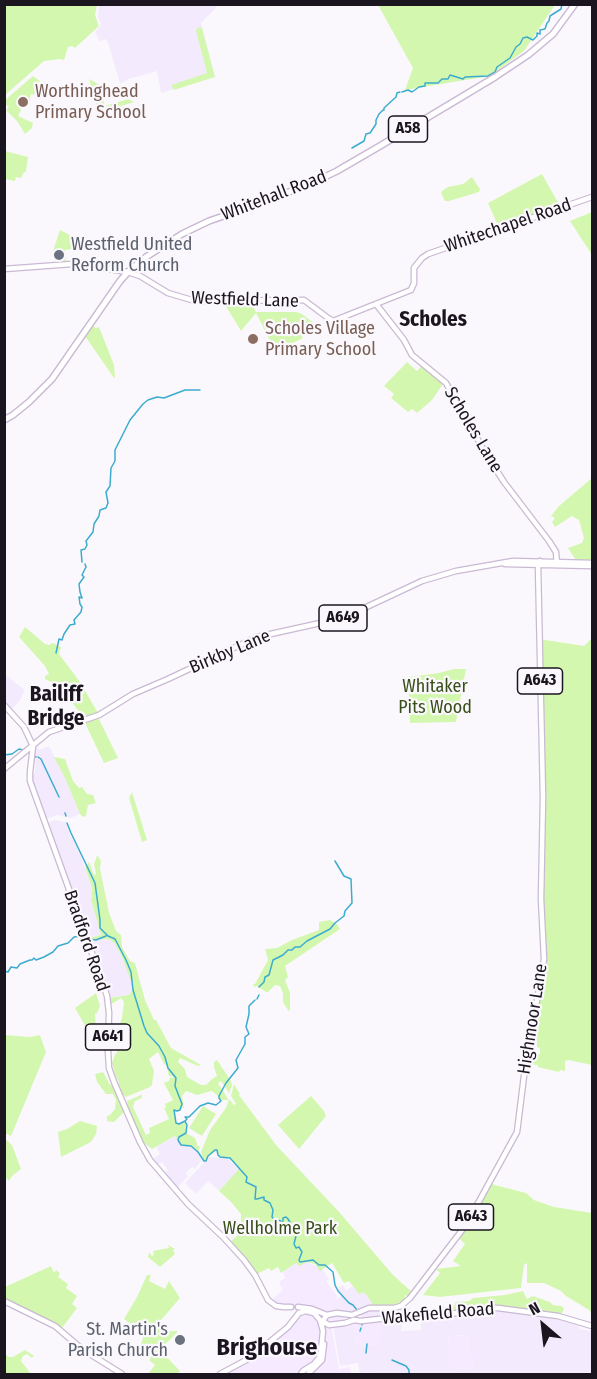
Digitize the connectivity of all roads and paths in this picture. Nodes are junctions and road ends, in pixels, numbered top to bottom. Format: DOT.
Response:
graph roads {
  1 [pos="577,4"];
  2 [pos="592,196"];
  3 [pos="4,269"];
  4 [pos="128,272"];
  5 [pos="376,304"];
  6 [pos="4,420"];
  7 [pos="496,563"];
  8 [pos="539,563"];
  9 [pos="557,563"];
  10 [pos="592,564"];
  11 [pos="4,705"];
  12 [pos="33,746"];
  13 [pos="25,752"];
  14 [pos="32,756"];
  15 [pos="4,769"];
  16 [pos="4,1301"];
  17 [pos="294,1311"];
  18 [pos="354,1316"];
  19 [pos="324,1322"];
  20 [pos="592,1326"];
  21 [pos="308,1372"];
  22 [pos="122,1374"];
  23 [pos="214,1374"];
  24 [pos="220,1374"];
  25 [pos="301,1374"];
  1 -- 4 [label="highway, Whitehall Road / A58"];
  2 -- 5 [label="main road, Whitechapel Road"];
  3 -- 4 [label="main road, Westfield Lane"];
  4 -- 5 [label="main road, Westfield Lane"];
  4 -- 6 [label="highway, Whitehall Road / A58"];
  5 -- 9 [label="main road, Scholes Lane"];
  7 -- 8 [label="main road, A649"];
  7 -- 8 [label="main road, A649"];
  7 -- 12 [label="main road, Birkby Lane / A649"];
  8 -- 9 [label="main road, A649"];
  8 -- 18 [label="main road, Highmoor Lane / A643"];
  9 -- 10 [label="main road, A649"];
  11 -- 12 [label="main road"];
  12 -- 13 [label="main road, A649"];
  12 -- 14 [label="main road, Bradford Road / A641"];
  13 -- 14 [label="main road"];
  13 -- 15 [label="main road, A649"];
  14 -- 17 [label="main road, Bradford Road / A641"];
  16 -- 22 [label="main road"];
  17 -- 19 [label="main road"];
  17 -- 19 [label="main road"];
  17 -- 23 [label="main road"];
  17 -- 24 [label="main road"];
  18 -- 19 [label="main road, Wakefield Road"];
  18 -- 19 [label="main road"];
  18 -- 20 [label="main road, Wakefield Road"];
  19 -- 21 [label="main road"];
  21 -- 25 [label="main road"];
}
